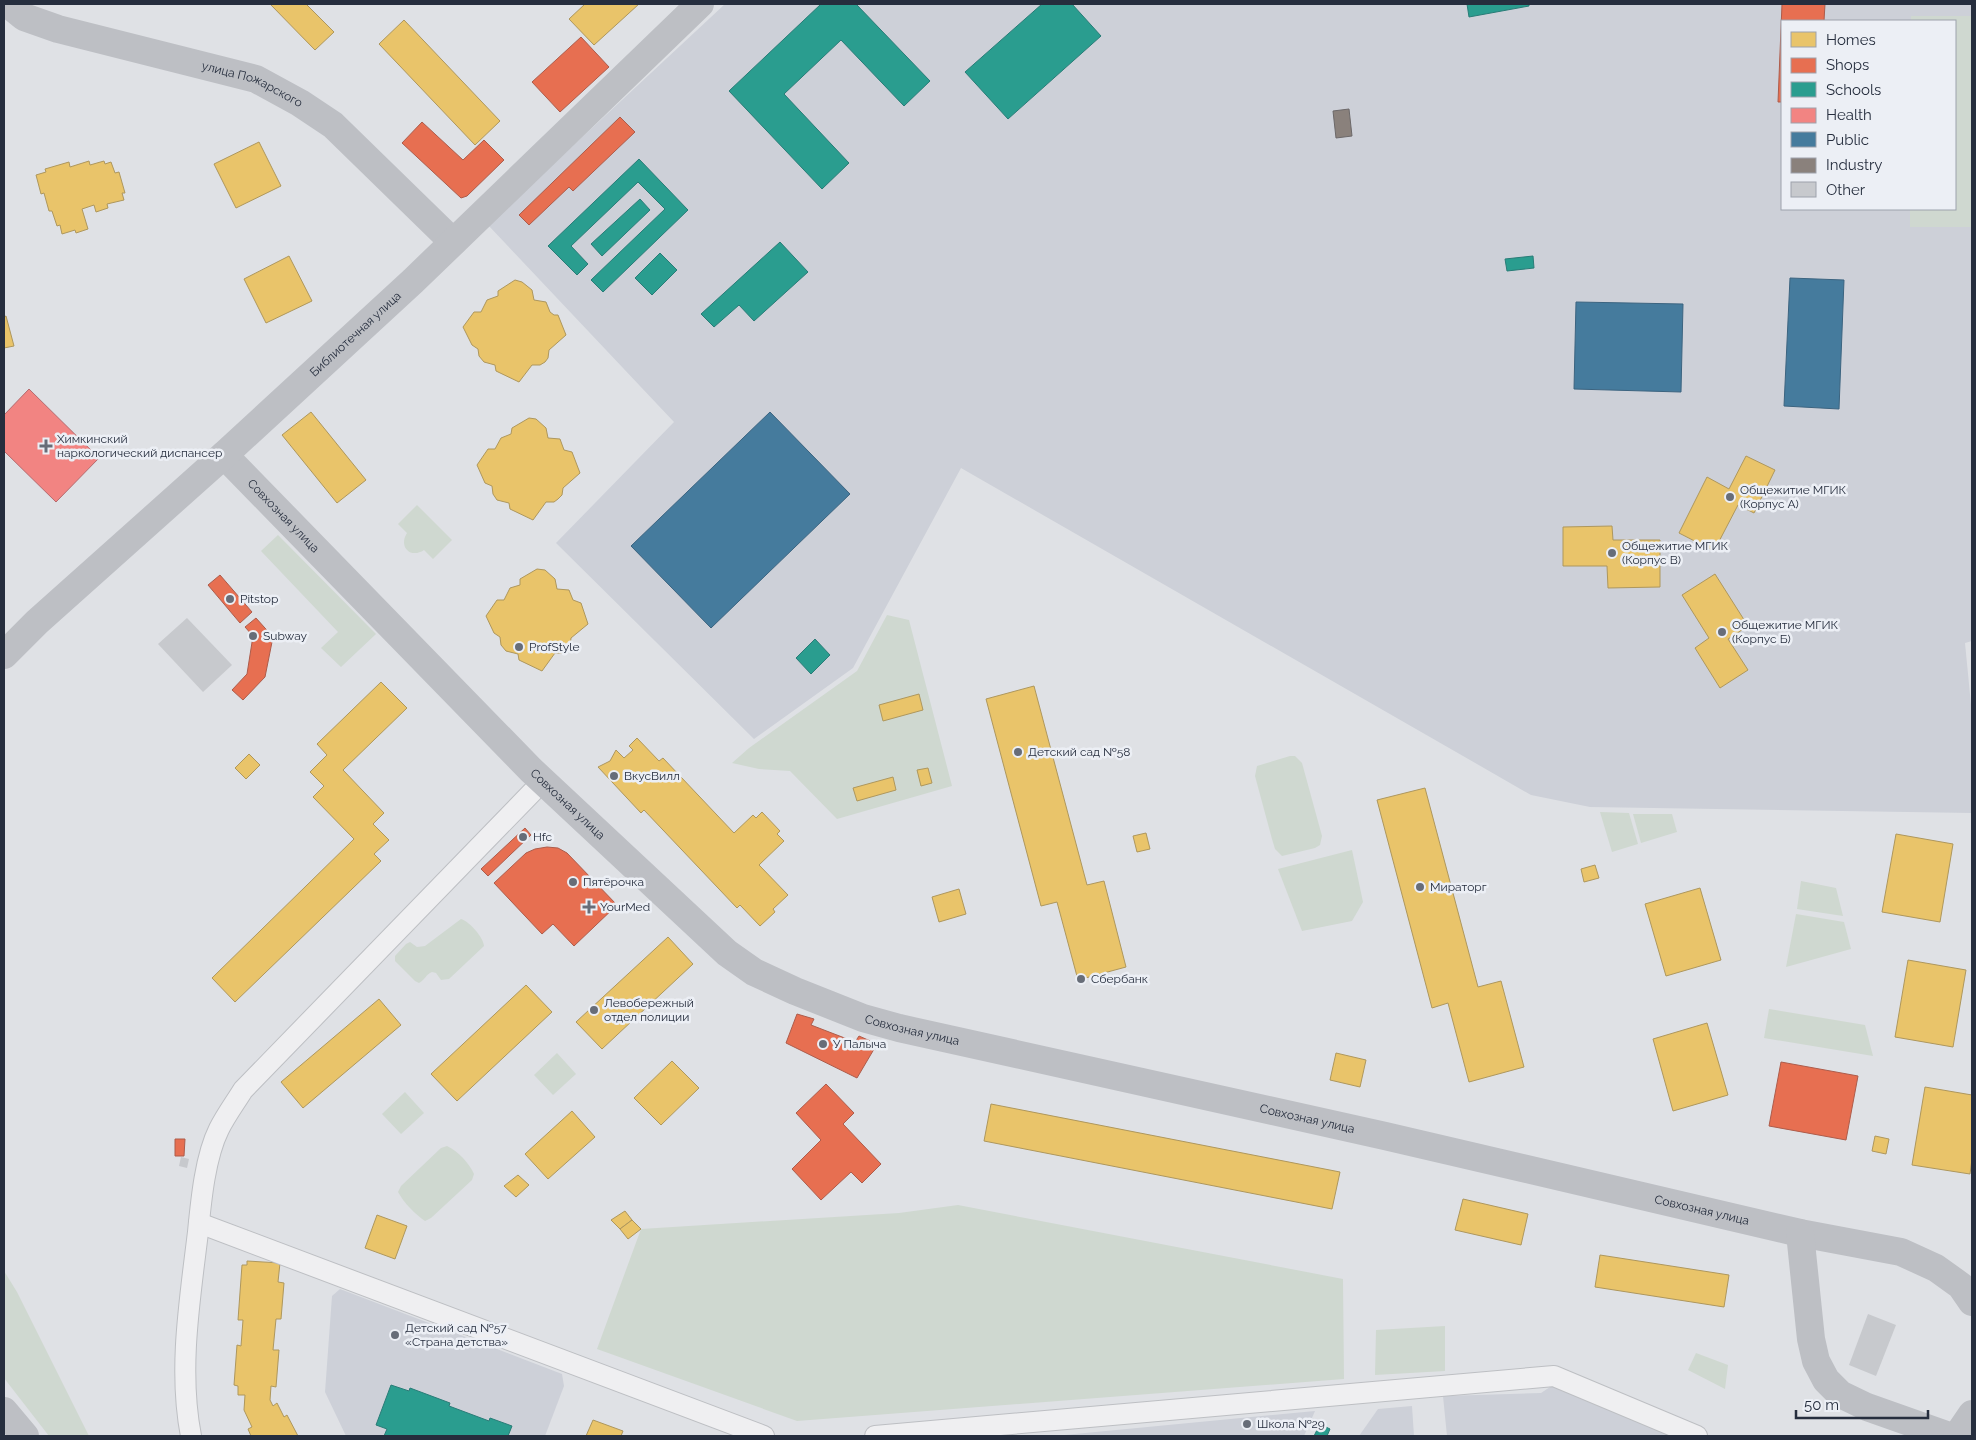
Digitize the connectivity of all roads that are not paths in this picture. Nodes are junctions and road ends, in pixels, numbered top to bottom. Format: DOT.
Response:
graph roads {
  1 [pos="8,4"];
  2 [pos="700,4"];
  3 [pos="453,242"];
  4 [pos="224,455"];
  5 [pos="37,622"];
  6 [pos="4,645"];
  7 [pos="4,656"];
  8 [pos="543,781"];
  9 [pos="199,1223"];
  10 [pos="1800,1233"];
  11 [pos="1972,1302"];
  12 [pos="4,1413"];
  13 [pos="1972,1414"];
  14 [pos="19,1436"];
  15 [pos="25,1436"];
  16 [pos="191,1436"];
  17 [pos="764,1436"];
  18 [pos="875,1436"];
  19 [pos="1697,1436"];
  20 [pos="1949,1436"];
  21 [pos="1957,1436"];
  1 -- 3 [label="street, улица Пожарского"];
  2 -- 3 [label="street, Библиотечная улица"];
  3 -- 4 [label="street, Библиотечная улица"];
  4 -- 5 [label="street, Библиотечная улица"];
  4 -- 8 [label="street, Совхозная улица"];
  5 -- 6 [label="street"];
  5 -- 7 [label="street, Библиотечная улица"];
  8 -- 9 [label="street"];
  8 -- 10 [label="street, Совхозная улица"];
  9 -- 16 [label="street"];
  9 -- 17 [label="street"];
  10 -- 11 [label="street, Совхозная улица"];
  10 -- 20 [label="street"];
  12 -- 14 [label="street"];
  12 -- 15 [label="street"];
  13 -- 21 [label="street"];
  18 -- 19 [label="street"];
}
